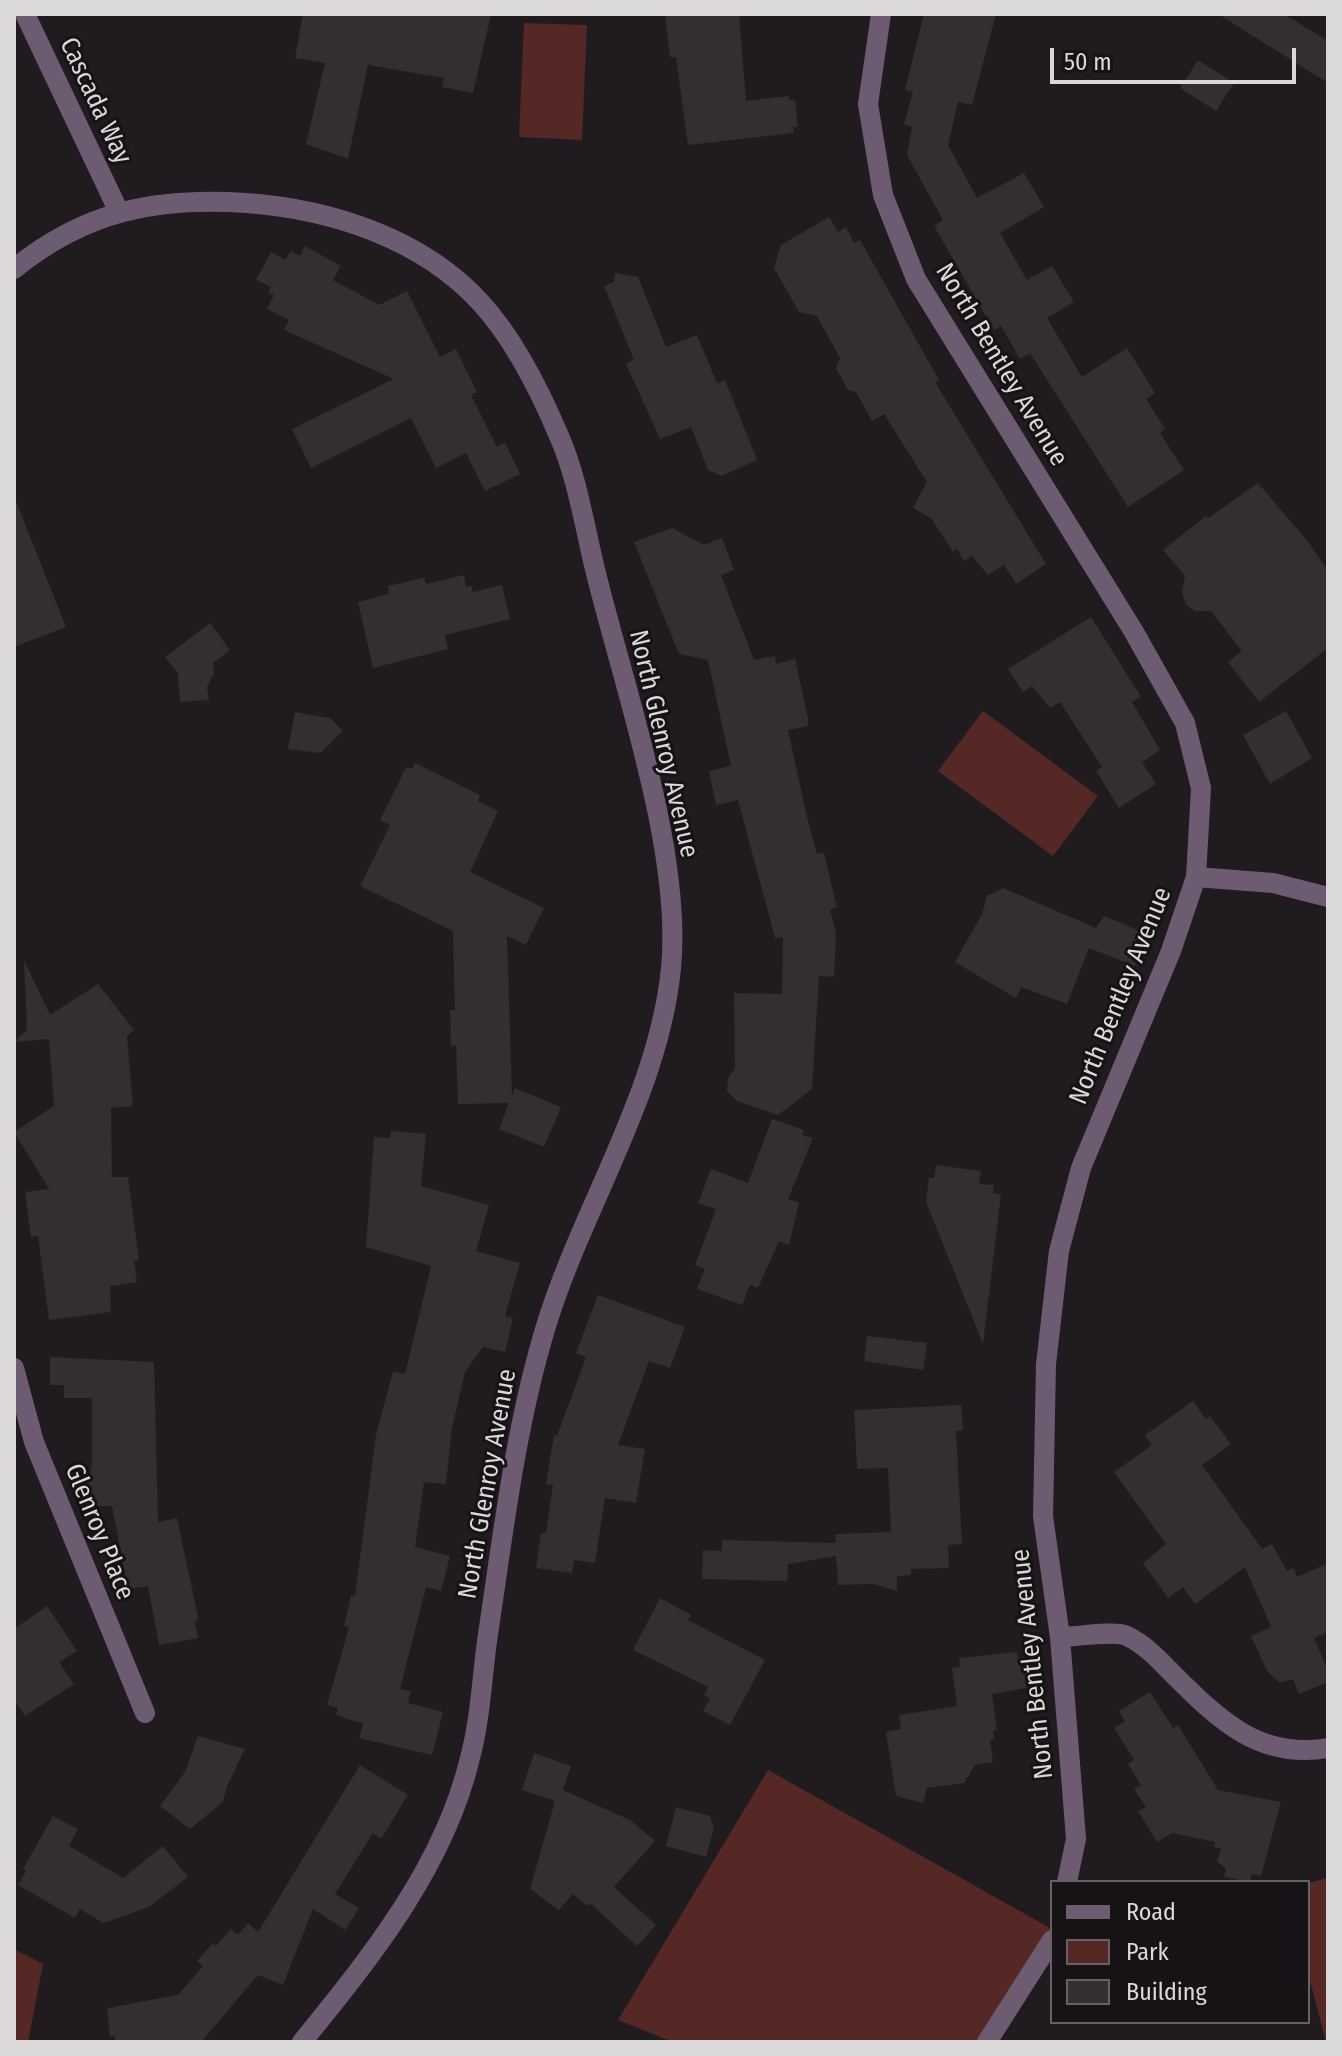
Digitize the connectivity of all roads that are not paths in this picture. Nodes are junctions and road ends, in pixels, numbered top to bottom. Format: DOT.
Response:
graph roads {
  1 [pos="25,14"];
  2 [pos="881,14"];
  3 [pos="118,210"];
  4 [pos="14,269"];
  5 [pos="1196,877"];
  6 [pos="1328,897"];
  7 [pos="14,1368"];
  8 [pos="1060,1637"];
  9 [pos="145,1713"];
  10 [pos="1328,1748"];
  11 [pos="1067,1880"];
  12 [pos="1050,1943"];
  13 [pos="302,2042"];
  14 [pos="987,2042"];
  1 -- 3 [label="street, Cascada Way"];
  2 -- 5 [label="street, North Bentley Avenue"];
  3 -- 4 [label="street, North Glenroy Avenue"];
  3 -- 13 [label="street, North Glenroy Avenue"];
  5 -- 6 [label="street"];
  5 -- 8 [label="street, North Bentley Avenue"];
  7 -- 9 [label="street, Glenroy Place"];
  8 -- 10 [label="street"];
  8 -- 11 [label="street, North Bentley Avenue"];
  12 -- 14 [label="street"];
}
